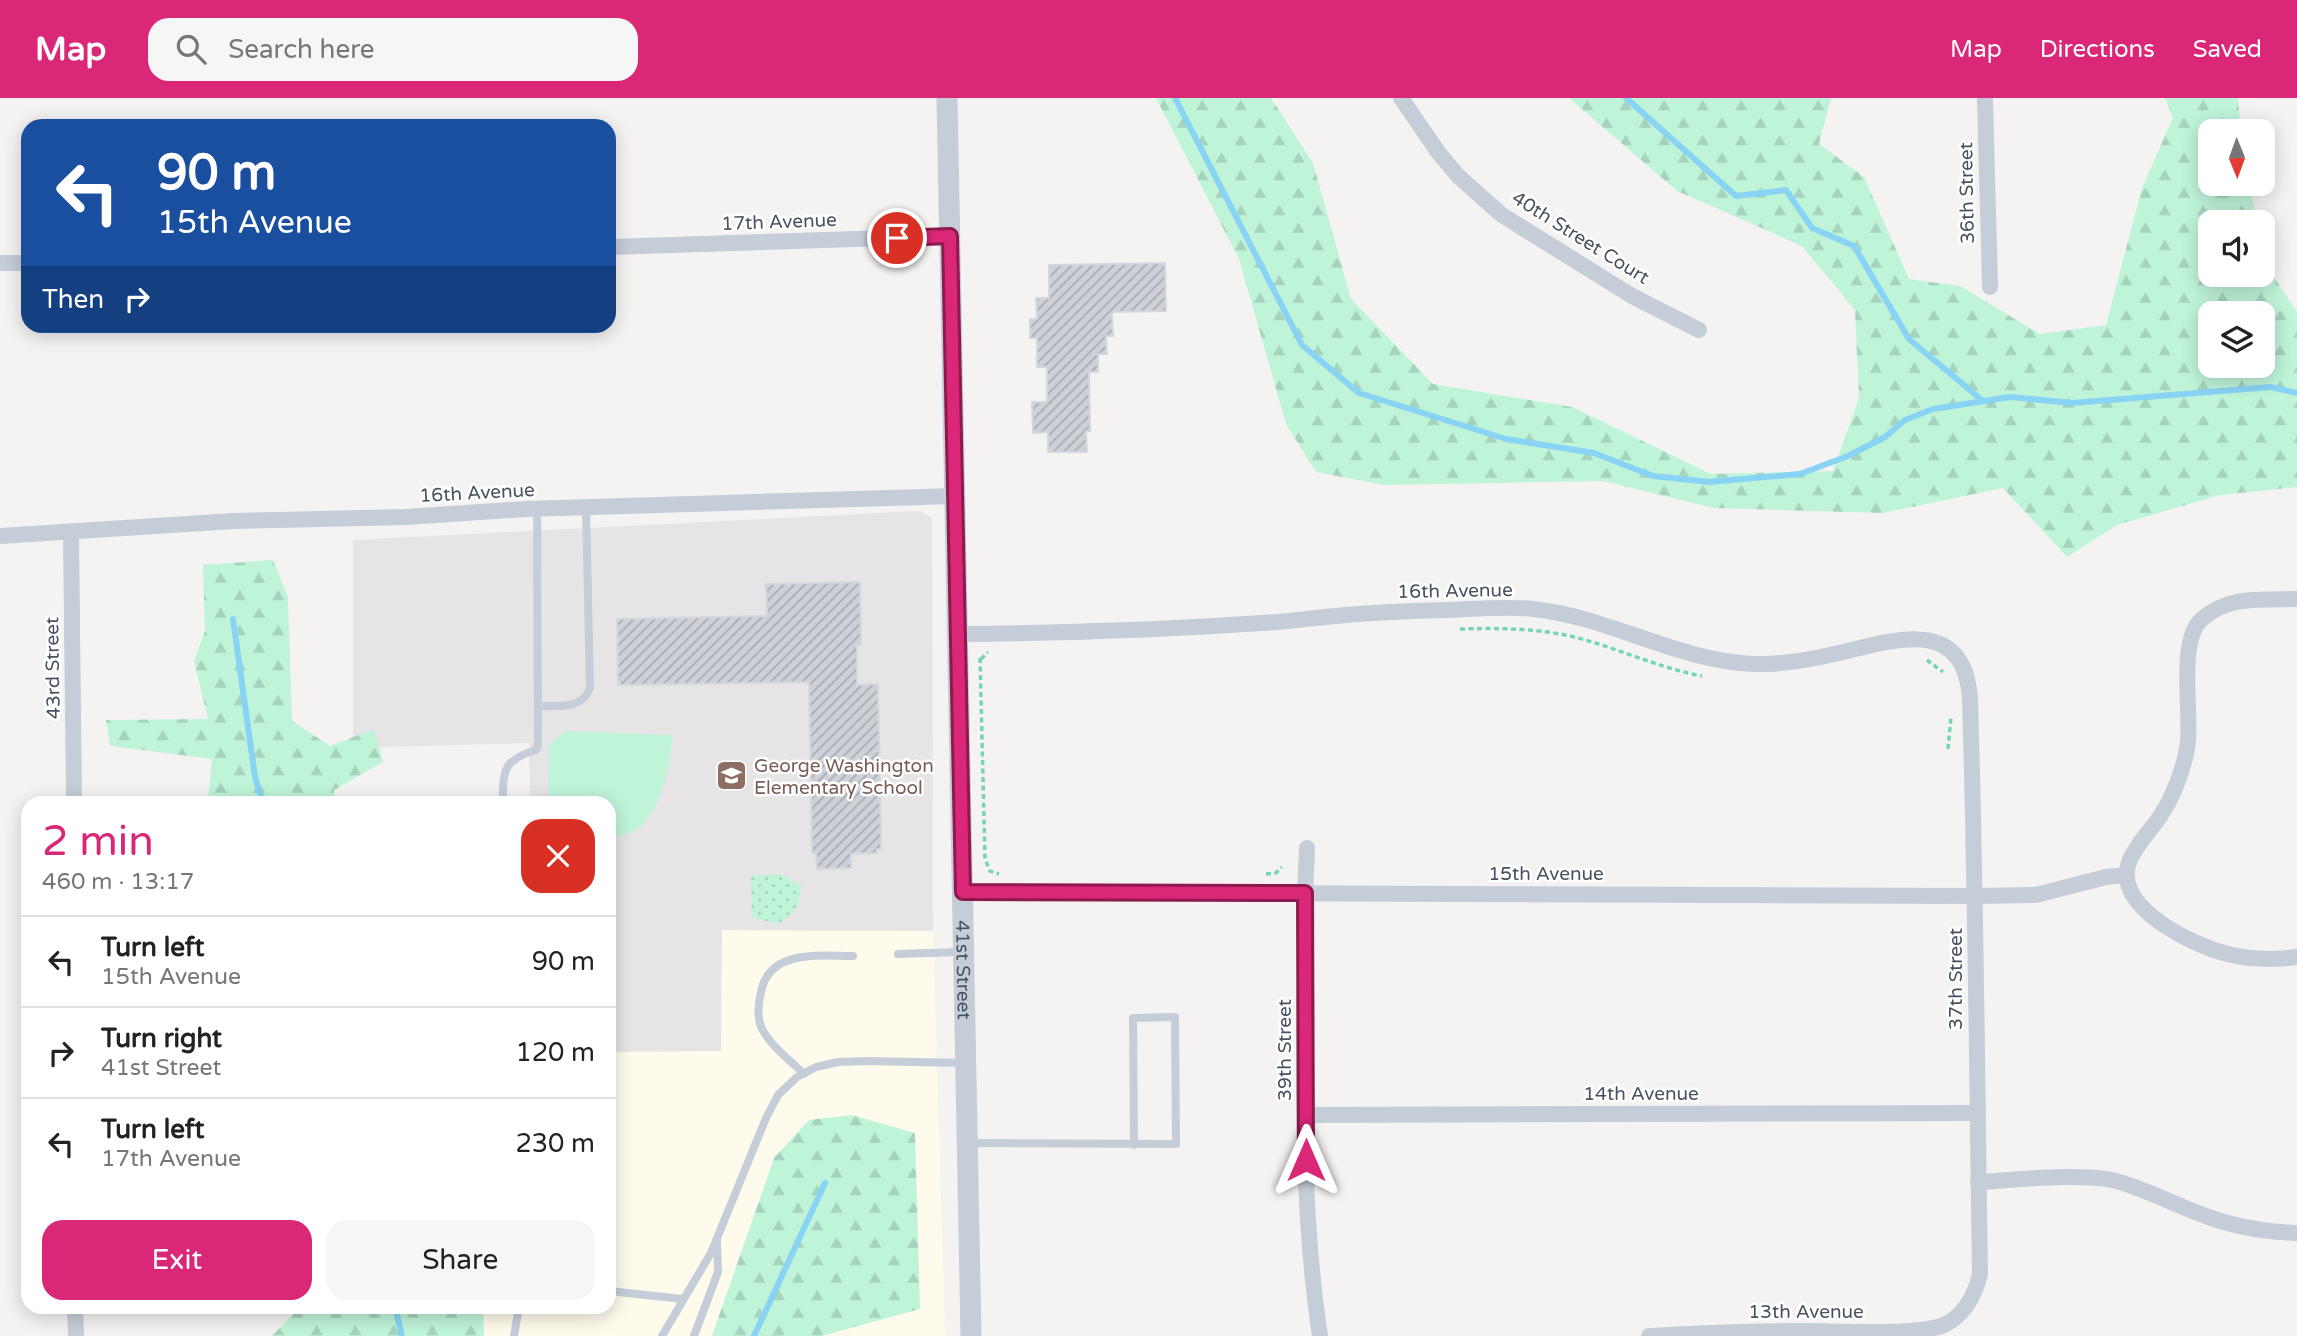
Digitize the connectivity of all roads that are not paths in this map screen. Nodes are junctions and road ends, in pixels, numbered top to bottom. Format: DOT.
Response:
graph roads {
  1 [pos="947,98"];
  2 [pos="1401,98"];
  3 [pos="1985,98"];
  4 [pos="950,236"];
  5 [pos="616,247"];
  6 [pos="21,263"];
  7 [pos="0,264"];
  8 [pos="1990,287"];
  9 [pos="1699,330"];
  10 [pos="956,496"];
  11 [pos="586,508"];
  12 [pos="537,509"];
  13 [pos="71,533"];
  14 [pos="0,536"];
  15 [pos="2297,599"];
  16 [pos="958,634"];
  17 [pos="1943,647"];
  18 [pos="538,706"];
  19 [pos="74,796"];
  20 [pos="503,796"];
  21 [pos="1307,848"];
  22 [pos="2127,875"];
  23 [pos="963,892"];
  24 [pos="1305,893"];
  25 [pos="1976,896"];
  26 [pos="964,952"];
  27 [pos="898,954"];
  28 [pos="853,956"];
  29 [pos="2297,957"];
  30 [pos="966,1063"];
  31 [pos="804,1073"];
  32 [pos="1976,1113"];
  33 [pos="1306,1115"];
  34 [pos="968,1143"];
  35 [pos="1135,1145"];
  36 [pos="1978,1182"];
  37 [pos="2297,1233"];
  38 [pos="717,1238"];
  39 [pos="616,1293"];
  40 [pos="683,1299"];
  41 [pos="75,1314"];
  42 [pos="518,1314"];
  43 [pos="1959,1315"];
  44 [pos="1805,1334"];
  45 [pos="76,1336"];
  46 [pos="514,1336"];
  47 [pos="662,1336"];
  48 [pos="694,1336"];
  49 [pos="971,1336"];
  50 [pos="1320,1336"];
  51 [pos="1649,1336"];
  1 -- 4 [label="street, 41st Street"];
  2 -- 9 [label="street, 40th Street Court"];
  3 -- 8 [label="street, 36th Street"];
  4 -- 5 [label="street, 17th Avenue"];
  4 -- 10 [label="street, 41st Street"];
  6 -- 7 [label="street"];
  10 -- 11 [label="street, 16th Avenue"];
  10 -- 16 [label="street, 41st Street"];
  11 -- 12 [label="street, 16th Avenue"];
  11 -- 18 [label="lane"];
  12 -- 13 [label="street, 16th Avenue"];
  12 -- 18 [label="lane"];
  13 -- 14 [label="street, 16th Avenue"];
  13 -- 19 [label="street, 43rd Street"];
  15 -- 22 [label="street"];
  16 -- 17 [label="street, 16th Avenue"];
  16 -- 23 [label="street, 41st Street"];
  17 -- 25 [label="street, 37th Street"];
  18 -- 20 [label="lane"];
  21 -- 24 [label="street, 39th Street"];
  22 -- 25 [label="street, 15th Avenue"];
  22 -- 29 [label="street"];
  23 -- 24 [label="street, 15th Avenue"];
  23 -- 26 [label="street, 41st Street"];
  24 -- 25 [label="street, 15th Avenue"];
  24 -- 33 [label="street, 39th Street"];
  25 -- 32 [label="street, 37th Street"];
  26 -- 27 [label="lane"];
  26 -- 30 [label="street, 41st Street"];
  28 -- 31 [label="lane"];
  30 -- 31 [label="lane"];
  30 -- 34 [label="street, 41st Street"];
  31 -- 38 [label="lane"];
  32 -- 33 [label="street, 14th Avenue"];
  32 -- 36 [label="street, 37th Street"];
  33 -- 50 [label="street, 39th Street"];
  34 -- 35 [label="lane"];
  34 -- 49 [label="street, 41st Street"];
  35 -- 35 [label="lane"];
  36 -- 37 [label="street"];
  36 -- 43 [label="street, 37th Street"];
  38 -- 40 [label="lane"];
  38 -- 48 [label="lane"];
  39 -- 40 [label="lane"];
  40 -- 47 [label="lane"];
  41 -- 45 [label="street"];
  42 -- 46 [label="lane"];
  43 -- 44 [label="street, 13th Avenue"];
  44 -- 51 [label="street, 13th Avenue"];
}
